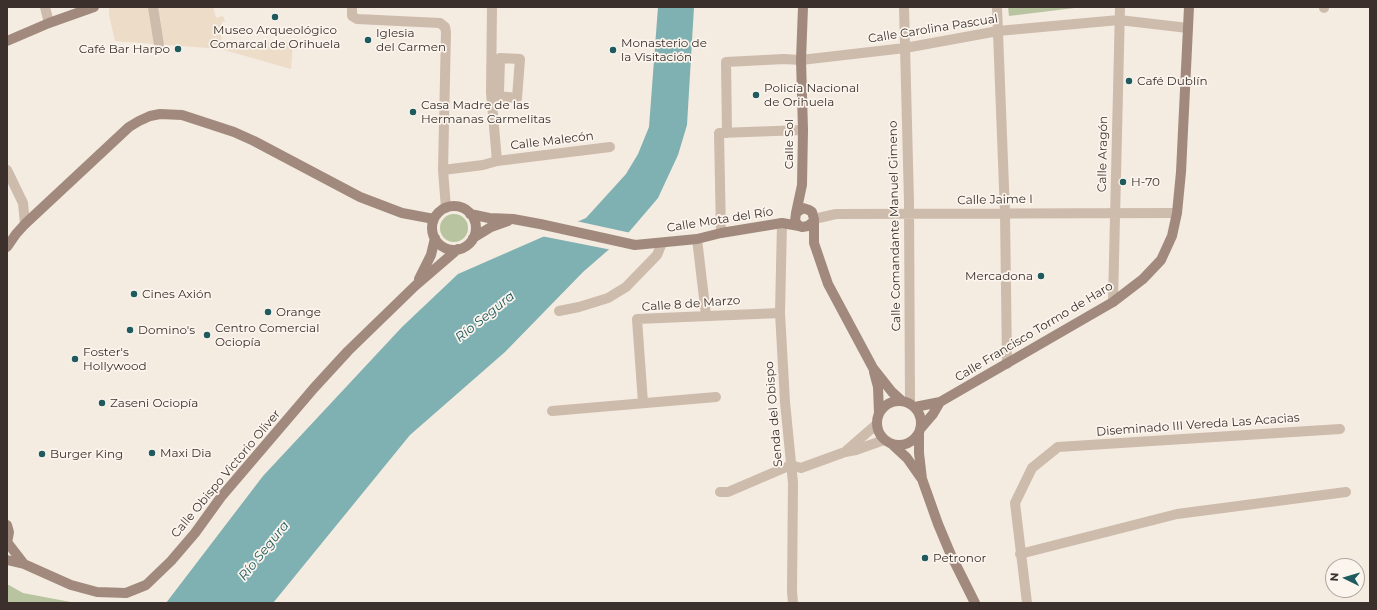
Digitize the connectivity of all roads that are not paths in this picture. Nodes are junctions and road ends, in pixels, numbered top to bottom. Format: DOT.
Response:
graph roads {
  1 [pos="45,7"];
  2 [pos="94,7"];
  3 [pos="152,7"];
  4 [pos="352,7"];
  5 [pos="492,7"];
  6 [pos="803,7"];
  7 [pos="904,7"];
  8 [pos="997,7"];
  9 [pos="1120,7"];
  10 [pos="1189,7"];
  11 [pos="1119,20"];
  12 [pos="49,23"];
  13 [pos="1188,28"];
  14 [pos="998,31"];
  15 [pos="7,41"];
  16 [pos="159,45"];
  17 [pos="905,48"];
  18 [pos="801,60"];
  19 [pos="803,130"];
  20 [pos="727,133"];
  21 [pos="610,147"];
  22 [pos="497,161"];
  23 [pos="7,170"];
  24 [pos="443,170"];
  25 [pos="802,185"];
  26 [pos="446,208"];
  27 [pos="1115,212"];
  28 [pos="1005,213"];
  29 [pos="1177,213"];
  30 [pos="470,214"];
  31 [pos="795,214"];
  32 [pos="909,214"];
  33 [pos="812,217"];
  34 [pos="434,219"];
  35 [pos="513,219"];
  36 [pos="782,223"];
  37 [pos="25,224"];
  38 [pos="800,226"];
  39 [pos="721,233"];
  40 [pos="435,238"];
  41 [pos="473,238"];
  42 [pos="697,239"];
  43 [pos="662,243"];
  44 [pos="814,243"];
  45 [pos="7,247"];
  46 [pos="458,249"];
  47 [pos="415,286"];
  48 [pos="1113,302"];
  49 [pos="559,311"];
  50 [pos="780,313"];
  51 [pos="706,315"];
  52 [pos="1007,364"];
  53 [pos="873,368"];
  54 [pos="716,397"];
  55 [pos="940,402"];
  56 [pos="642,403"];
  57 [pos="909,404"];
  58 [pos="552,411"];
  59 [pos="879,413"];
  60 [pos="877,424"];
  61 [pos="1340,429"];
  62 [pos="920,431"];
  63 [pos="888,442"];
  64 [pos="845,452"];
  65 [pos="791,465"];
  66 [pos="922,479"];
  67 [pos="720,492"];
  68 [pos="1346,492"];
  69 [pos="7,525"];
  70 [pos="7,543"];
  71 [pos="1020,554"];
  72 [pos="7,560"];
  73 [pos="24,564"];
  74 [pos="793,603"];
  75 [pos="975,603"];
  76 [pos="1027,603"];
  1 -- 12 [label="street"];
  2 -- 12 [label="street"];
  3 -- 16 [label="street"];
  4 -- 24 [label="street"];
  5 -- 22 [label="street"];
  6 -- 18 [label="street, Calle Sol"];
  7 -- 17 [label="street, Calle Comandante Manuel Gimeno"];
  8 -- 14 [label="street"];
  9 -- 11 [label="street, Calle Aragón"];
  10 -- 13 [label="street, Calle Francisco Tormo de Haro"];
  11 -- 13 [label="street, Calle Carolina Pascual"];
  11 -- 14 [label="street, Calle Carolina Pascual"];
  11 -- 27 [label="street, Calle Aragón"];
  12 -- 15 [label="street"];
  13 -- 29 [label="street, Calle Francisco Tormo de Haro"];
  14 -- 17 [label="street, Calle Carolina Pascual"];
  14 -- 28 [label="street"];
  17 -- 18 [label="street, Calle Carolina Pascual"];
  17 -- 32 [label="street, Calle Comandante Manuel Gimeno"];
  18 -- 19 [label="street, Calle Sol"];
  18 -- 20 [label="street, Calle Carolina Pascual"];
  19 -- 20 [label="street"];
  19 -- 25 [label="street, Calle Sol"];
  20 -- 39 [label="street"];
  21 -- 22 [label="street, Calle Malecón"];
  22 -- 24 [label="street, Calle Malecón"];
  23 -- 37 [label="street"];
  24 -- 26 [label="street"];
  25 -- 31 [label="street, Calle Sol"];
  25 -- 33 [label="street, Calle Sol"];
  26 -- 30 [label="street"];
  26 -- 34 [label="street"];
  27 -- 28 [label="street, Calle Jaime I"];
  27 -- 29 [label="street, Calle Jaime I"];
  27 -- 48 [label="street, Calle Aragón"];
  28 -- 32 [label="street, Calle Jaime I"];
  28 -- 52 [label="street"];
  29 -- 48 [label="street, Calle Francisco Tormo de Haro"];
  30 -- 35 [label="street"];
  30 -- 41 [label="street"];
  31 -- 33 [label="street"];
  31 -- 36 [label="street, Calle Mota del Río"];
  31 -- 38 [label="street"];
  32 -- 33 [label="street, Calle Jaime I"];
  32 -- 57 [label="street, Calle Comandante Manuel Gimeno"];
  33 -- 38 [label="street"];
  33 -- 44 [label="street, Calle Sol"];
  34 -- 37 [label="street"];
  34 -- 40 [label="street"];
  35 -- 41 [label="street"];
  35 -- 43 [label="street, Calle Mota del Río"];
  36 -- 38 [label="street, Calle Mota del Río"];
  36 -- 39 [label="street, Calle Mota del Río"];
  36 -- 50 [label="street, Senda del Obispo"];
  37 -- 45 [label="street"];
  38 -- 44 [label="street, Calle Sol"];
  39 -- 42 [label="street, Calle Mota del Río"];
  40 -- 46 [label="street"];
  40 -- 47 [label="street, Calle Obispo Victorio Oliver"];
  41 -- 46 [label="street"];
  42 -- 43 [label="street, Calle Mota del Río"];
  42 -- 51 [label="street"];
  43 -- 49 [label="street, Calle Mota del Río"];
  44 -- 53 [label="street, Calle Sol"];
  46 -- 47 [label="street, Calle Obispo Victorio Oliver"];
  47 -- 73 [label="street, Calle Obispo Victorio Oliver"];
  48 -- 52 [label="street, Calle Francisco Tormo de Haro"];
  50 -- 51 [label="street, Calle 8 de Marzo"];
  50 -- 65 [label="street, Senda del Obispo"];
  51 -- 56 [label="street, Calle 8 de Marzo"];
  52 -- 55 [label="street, Calle Francisco Tormo de Haro"];
  53 -- 57 [label="street"];
  53 -- 59 [label="street"];
  54 -- 56 [label="street"];
  55 -- 57 [label="street, Calle Francisco Tormo de Haro"];
  55 -- 62 [label="street, Calle Francisco Tormo de Haro"];
  56 -- 58 [label="street"];
  57 -- 59 [label="street"];
  57 -- 62 [label="street"];
  59 -- 60 [label="street"];
  60 -- 63 [label="street"];
  60 -- 64 [label="street"];
  61 -- 71 [label="street, Diseminado III Vereda Las Acacias"];
  62 -- 63 [label="street"];
  62 -- 66 [label="street"];
  63 -- 64 [label="street"];
  63 -- 66 [label="street"];
  64 -- 65 [label="street"];
  65 -- 67 [label="street"];
  65 -- 74 [label="street, Senda del Obispo"];
  66 -- 75 [label="street"];
  68 -- 71 [label="street"];
  69 -- 70 [label="street"];
  70 -- 73 [label="street, Calle Obispo Victorio Oliver"];
  71 -- 76 [label="street"];
  72 -- 73 [label="street, Calle Obispo Victorio Oliver"];
}
